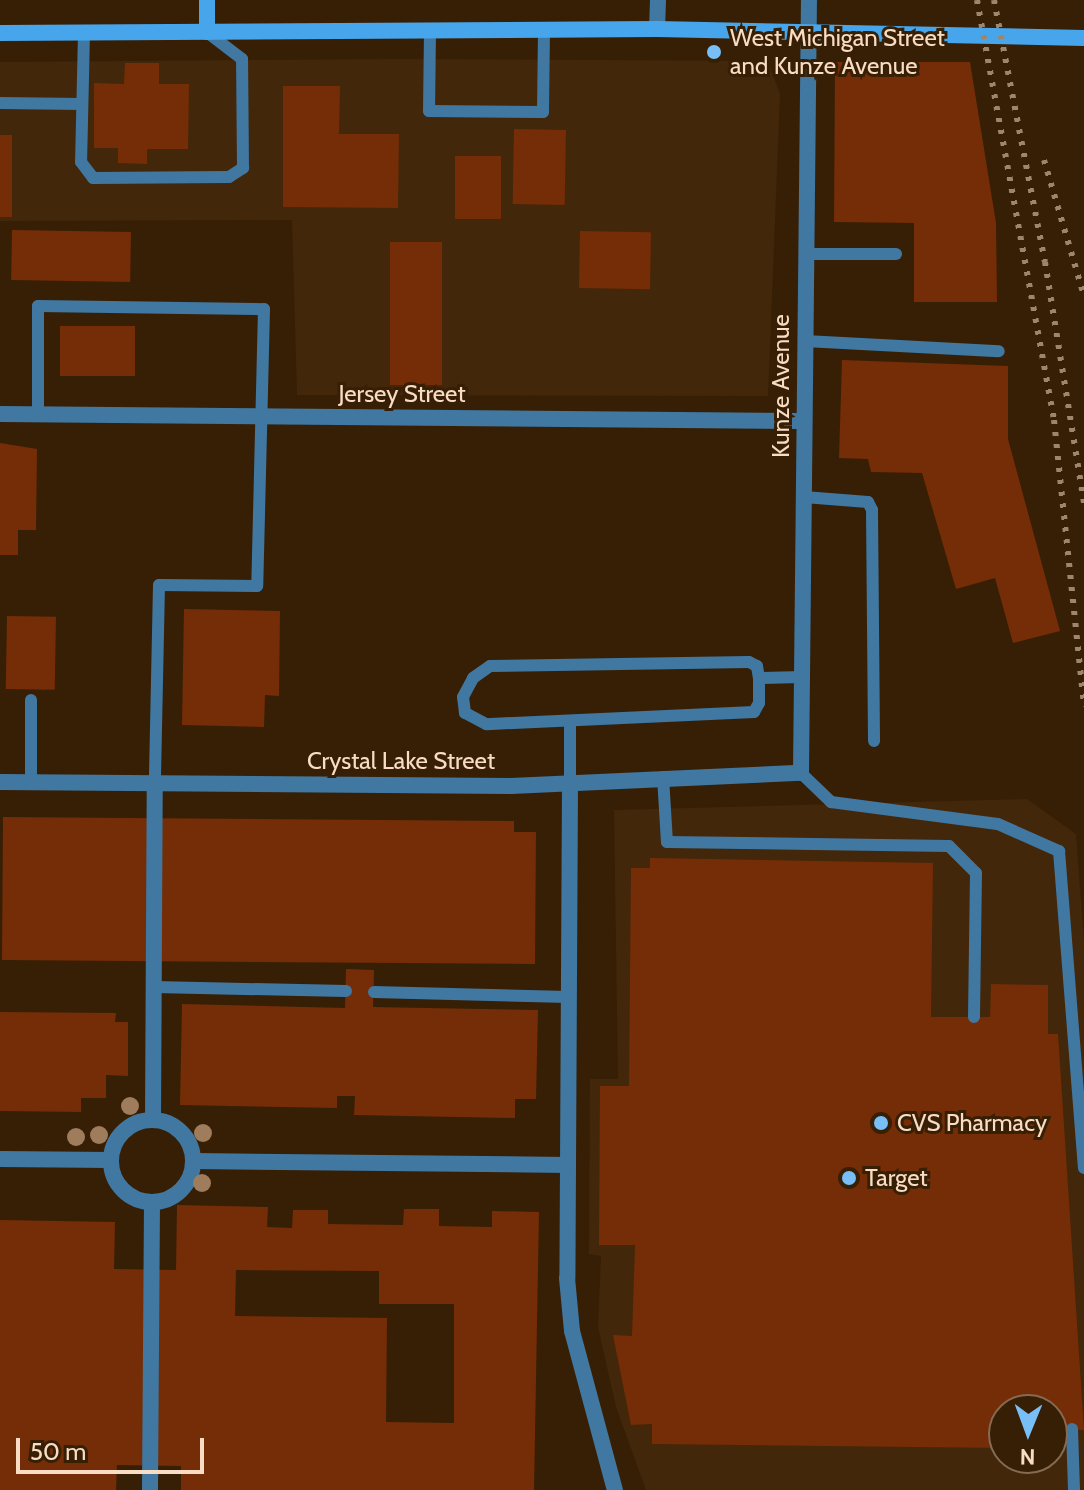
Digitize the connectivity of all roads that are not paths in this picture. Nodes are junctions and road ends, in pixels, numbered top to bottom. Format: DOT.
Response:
graph roads {
  1 [pos="207,0"];
  2 [pos="658,0"];
  3 [pos="809,0"];
  4 [pos="657,29"];
  5 [pos="544,30"];
  6 [pos="430,31"];
  7 [pos="808,31"];
  8 [pos="207,32"];
  9 [pos="0,33"];
  10 [pos="84,33"];
  11 [pos="1084,38"];
  12 [pos="0,103"];
  13 [pos="82,104"];
  14 [pos="806,254"];
  15 [pos="896,254"];
  16 [pos="805,341"];
  17 [pos="999,351"];
  18 [pos="0,414"];
  19 [pos="38,415"];
  20 [pos="262,416"];
  21 [pos="804,421"];
  22 [pos="804,497"];
  23 [pos="802,677"];
  24 [pos="759,678"];
  25 [pos="31,700"];
  26 [pos="570,721"];
  27 [pos="874,741"];
  28 [pos="801,773"];
  29 [pos="663,777"];
  30 [pos="0,782"];
  31 [pos="31,783"];
  32 [pos="155,783"];
  33 [pos="570,784"];
  34 [pos="154,987"];
  35 [pos="346,991"];
  36 [pos="374,992"];
  37 [pos="568,997"];
  38 [pos="974,1017"];
  39 [pos="153,1120"];
  40 [pos="0,1159"];
  41 [pos="111,1160"];
  42 [pos="193,1161"];
  43 [pos="568,1165"];
  44 [pos="1084,1168"];
  45 [pos="152,1202"];
  46 [pos="1072,1429"];
  47 [pos="150,1490"];
  48 [pos="615,1490"];
  49 [pos="1074,1490"];
  1 -- 8 [label="main road"];
  2 -- 4 [label="street"];
  3 -- 7 [label="street, Kunze Avenue"];
  4 -- 5 [label="main road"];
  4 -- 7 [label="main road"];
  5 -- 6 [label="main road"];
  5 -- 6 [label="lane"];
  6 -- 8 [label="main road"];
  7 -- 11 [label="main road"];
  7 -- 14 [label="street, Kunze Avenue"];
  8 -- 10 [label="main road"];
  8 -- 13 [label="lane"];
  9 -- 10 [label="main road"];
  10 -- 13 [label="lane"];
  12 -- 13 [label="lane"];
  14 -- 15 [label="lane"];
  14 -- 16 [label="street, Kunze Avenue"];
  16 -- 17 [label="lane"];
  16 -- 21 [label="street, Kunze Avenue"];
  18 -- 19 [label="street, Jersey Street"];
  19 -- 20 [label="street, Jersey Street"];
  19 -- 20 [label="lane"];
  20 -- 21 [label="street, Jersey Street"];
  20 -- 32 [label="lane"];
  21 -- 22 [label="street, Kunze Avenue"];
  22 -- 23 [label="street, Kunze Avenue"];
  22 -- 27 [label="lane"];
  23 -- 24 [label="lane"];
  23 -- 28 [label="street, Kunze Avenue"];
  24 -- 26 [label="lane"];
  24 -- 26 [label="lane"];
  25 -- 31 [label="lane"];
  26 -- 33 [label="lane"];
  28 -- 29 [label="street, Crystal Lake Street"];
  28 -- 44 [label="lane"];
  29 -- 33 [label="street, Crystal Lake Street"];
  29 -- 38 [label="lane"];
  30 -- 31 [label="street, Crystal Lake Street"];
  31 -- 32 [label="street, Crystal Lake Street"];
  32 -- 33 [label="street, Crystal Lake Street"];
  32 -- 34 [label="street"];
  33 -- 37 [label="street"];
  34 -- 35 [label="lane"];
  34 -- 39 [label="street"];
  36 -- 37 [label="lane"];
  37 -- 43 [label="street"];
  39 -- 41 [label="street"];
  39 -- 42 [label="street"];
  40 -- 41 [label="street"];
  41 -- 45 [label="street"];
  42 -- 43 [label="street"];
  42 -- 45 [label="street"];
  43 -- 48 [label="street"];
  45 -- 47 [label="street"];
  46 -- 49 [label="lane"];
}
